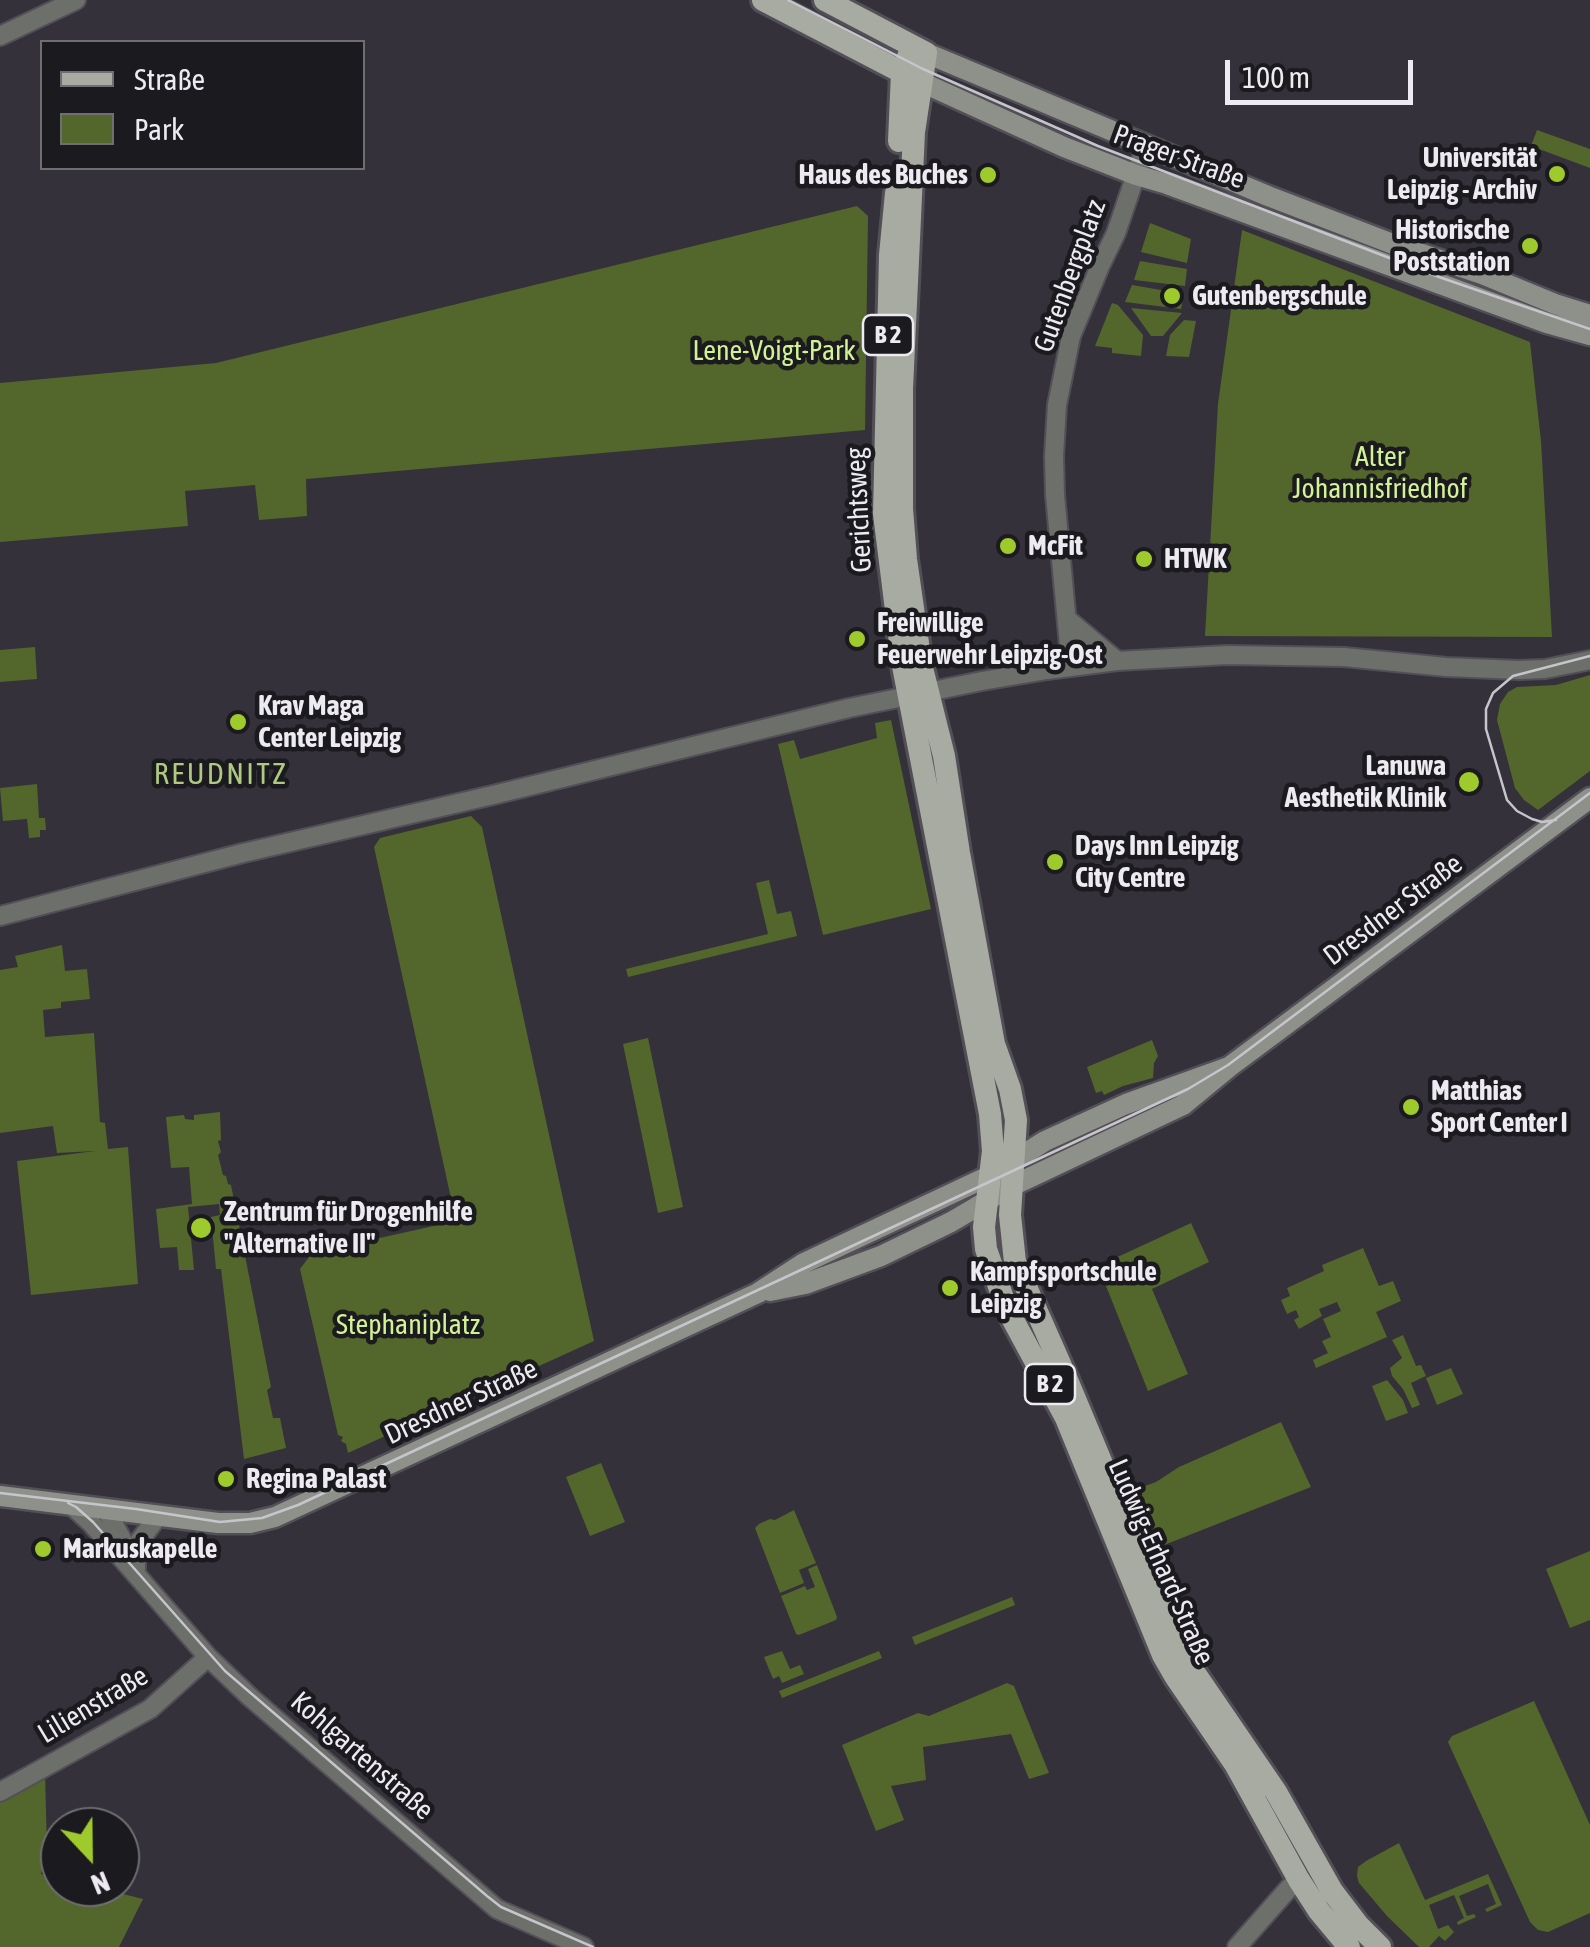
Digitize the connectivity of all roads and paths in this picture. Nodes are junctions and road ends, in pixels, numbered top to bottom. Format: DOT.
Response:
graph roads {
  1 [pos="76,0"];
  2 [pos="763,0"];
  3 [pos="825,0"];
  4 [pos="0,36"];
  5 [pos="918,49"];
  6 [pos="912,78"];
  7 [pos="1146,145"];
  8 [pos="1136,175"];
  9 [pos="1590,314"];
  10 [pos="1590,336"];
  11 [pos="1067,619"];
  12 [pos="1590,660"];
  13 [pos="1118,661"];
  14 [pos="1071,667"];
  15 [pos="918,694"];
  16 [pos="1590,798"];
  17 [pos="0,916"];
  18 [pos="1230,1067"];
  19 [pos="1015,1160"];
  20 [pos="991,1175"];
  21 [pos="1012,1186"];
  22 [pos="986,1201"];
  23 [pos="758,1293"];
  24 [pos="0,1496"];
  25 [pos="70,1504"];
  26 [pos="106,1508"];
  27 [pos="159,1515"];
  28 [pos="104,1538"];
  29 [pos="134,1572"];
  30 [pos="208,1657"];
  31 [pos="0,1792"];
  32 [pos="1299,1880"];
  33 [pos="584,1947"];
  34 [pos="1237,1947"];
  35 [pos="1349,1947"];
  36 [pos="1380,1947"];
  1 -- 4 [label="street"];
  2 -- 6 [label="main road, Prager Straße"];
  3 -- 5 [label="main road, Prager Straße"];
  5 -- 6 [label="main road, B 2"];
  5 -- 7 [label="main road, Prager Straße"];
  6 -- 8 [label="main road, Prager Straße"];
  6 -- 15 [label="main road, Gerichtsweg / B 2"];
  7 -- 8 [label="street, Gutenbergplatz"];
  7 -- 9 [label="main road, Prager Straße"];
  8 -- 10 [label="main road, Prager Straße"];
  8 -- 11 [label="street, Gutenbergplatz"];
  11 -- 13 [label="street"];
  11 -- 14 [label="street, Gutenbergplatz"];
  12 -- 13 [label="street"];
  13 -- 14 [label="street"];
  14 -- 15 [label="street"];
  15 -- 17 [label="street"];
  15 -- 19 [label="main road, Gerichtsweg / B 2"];
  15 -- 20 [label="main road, Gerichtsweg / B 2"];
  16 -- 18 [label="main road, Dresdner Straße"];
  18 -- 19 [label="main road, Dresdner Straße"];
  18 -- 21 [label="main road, Dresdner Straße"];
  19 -- 20 [label="main road, Dresdner Straße"];
  19 -- 21 [label="main road, B 2"];
  20 -- 22 [label="main road, Ludwig-Erhard-Straße / B 2"];
  20 -- 23 [label="main road, Dresdner Straße"];
  21 -- 22 [label="main road, Dresdner Straße"];
  21 -- 36 [label="main road, Ludwig-Erhard-Straße / B 2"];
  22 -- 23 [label="main road, Dresdner Straße"];
  22 -- 32 [label="main road, Ludwig-Erhard-Straße / B 2"];
  23 -- 27 [label="main road, Dresdner Straße"];
  24 -- 25 [label="main road, Dresdner Straße"];
  25 -- 26 [label="main road, Dresdner Straße"];
  25 -- 28 [label="street, Kohlgartenstraße"];
  26 -- 27 [label="main road, Dresdner Straße"];
  26 -- 28 [label="street"];
  26 -- 29 [label="street, Kohlgartenstraße"];
  27 -- 29 [label="street"];
  28 -- 29 [label="street, Kohlgartenstraße"];
  29 -- 30 [label="street, Kohlgartenstraße"];
  30 -- 31 [label="street, Lilienstraße"];
  30 -- 33 [label="street, Kohlgartenstraße"];
  32 -- 34 [label="street"];
  32 -- 35 [label="main road, Ludwig-Erhard-Straße / B 2"];
}
